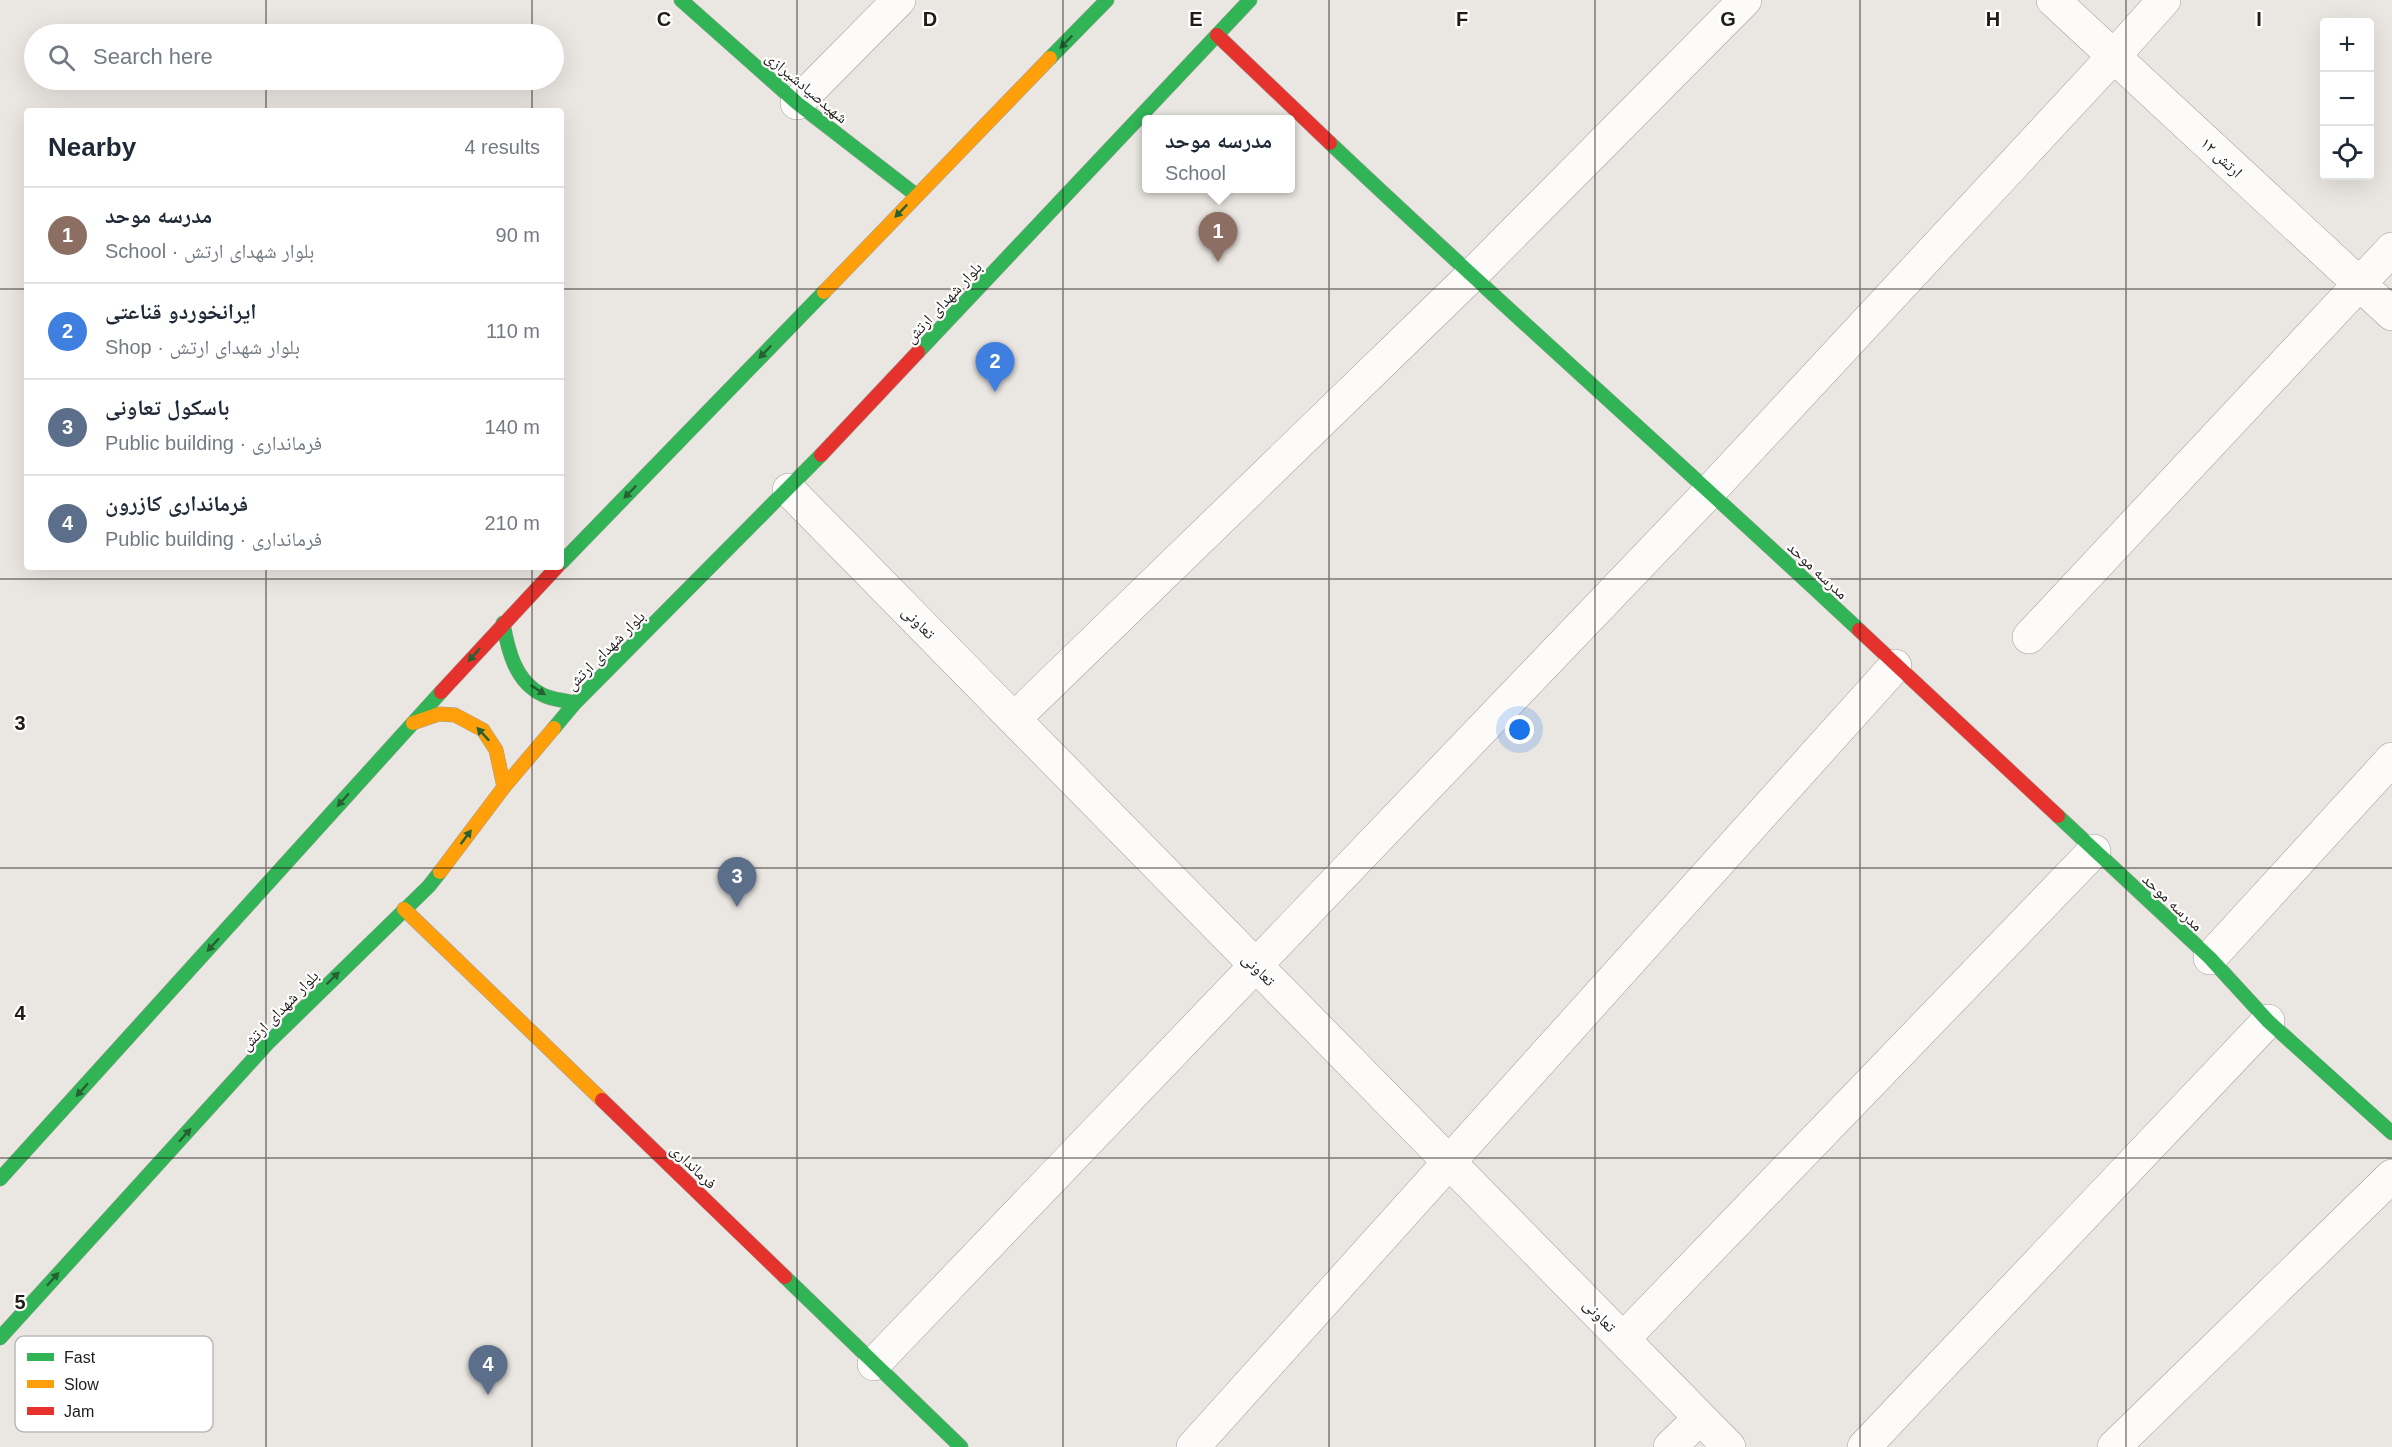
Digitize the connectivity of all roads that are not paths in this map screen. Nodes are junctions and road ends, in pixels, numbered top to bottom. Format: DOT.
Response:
graph roads {
  1 [pos="681,0"];
  2 [pos="899,0"];
  3 [pos="1107,0"];
  4 [pos="1250,0"];
  5 [pos="1745,0"];
  6 [pos="2053,0"];
  7 [pos="2164,0"];
  8 [pos="1217,35"];
  9 [pos="2114,56"];
  10 [pos="797,102"];
  11 [pos="916,195"];
  12 [pos="2392,249"];
  13 [pos="1471,276"];
  14 [pos="2359,285"];
  15 [pos="2392,314"];
  16 [pos="789,490"];
  17 [pos="1710,491"];
  18 [pos="564,560"];
  19 [pos="554,570"];
  20 [pos="503,623"];
  21 [pos="2029,637"];
  22 [pos="1895,666"];
  23 [pos="575,703"];
  24 [pos="1014,718"];
  25 [pos="413,723"];
  26 [pos="2392,759"];
  27 [pos="504,787"];
  28 [pos="2094,851"];
  29 [pos="404,909"];
  30 [pos="2210,958"];
  31 [pos="1256,966"];
  32 [pos="2268,1021"];
  33 [pos="2392,1133"];
  34 [pos="1449,1161"];
  35 [pos="2392,1176"];
  36 [pos="0,1179"];
  37 [pos="0,1338"];
  38 [pos="1623,1339"];
  39 [pos="874,1364"];
  40 [pos="1700,1418"];
  41 [pos="961,1447"];
  42 [pos="1193,1447"];
  43 [pos="1670,1447"];
  44 [pos="1729,1447"];
  45 [pos="1864,1447"];
  46 [pos="2114,1447"];
  1 -- 10 [label="main road, شهیدصیادشیرازی"];
  2 -- 10 [label="street"];
  3 -- 11 [label="main road, one-way"];
  4 -- 8 [label="main road, بلوار شهدای ارتش"];
  5 -- 13 [label="street"];
  6 -- 9 [label="street, ارتش ۱۲"];
  7 -- 9 [label="street"];
  8 -- 13 [label="main road, مدرسه موحد"];
  8 -- 16 [label="main road, بلوار شهدای ارتش"];
  9 -- 14 [label="street, ارتش ۱۲"];
  9 -- 17 [label="street"];
  10 -- 11 [label="main road, شهیدصیادشیرازی"];
  11 -- 18 [label="main road, one-way"];
  12 -- 14 [label="street"];
  13 -- 17 [label="main road, مدرسه موحد"];
  13 -- 24 [label="street"];
  14 -- 15 [label="street, ارتش ۱۲"];
  14 -- 21 [label="street"];
  16 -- 23 [label="main road, بلوار شهدای ارتش"];
  16 -- 24 [label="street, تعاونی"];
  17 -- 22 [label="main road, مدرسه موحد"];
  17 -- 31 [label="street"];
  19 -- 20 [label="main road"];
  20 -- 23 [label="main road, one-way"];
  20 -- 25 [label="main road, one-way"];
  22 -- 28 [label="main road, مدرسه موحد"];
  22 -- 34 [label="street"];
  23 -- 27 [label="main road, بلوار شهدای ارتش"];
  24 -- 31 [label="street, تعاونی"];
  27 -- 25 [label="main road, one-way"];
  25 -- 36 [label="main road, one-way"];
  26 -- 30 [label="street"];
  29 -- 27 [label="main road, بلوار شهدای ارتش, one-way"];
  28 -- 30 [label="main road, مدرسه موحد"];
  28 -- 38 [label="street"];
  37 -- 29 [label="main road, بلوار شهدای ارتش, one-way"];
  29 -- 39 [label="main road, فرمانداری"];
  30 -- 32 [label="main road, مدرسه موحد"];
  31 -- 34 [label="street, تعاونی"];
  31 -- 39 [label="street"];
  32 -- 33 [label="main road, مدرسه موحد"];
  32 -- 45 [label="street"];
  34 -- 38 [label="street, تعاونی"];
  34 -- 42 [label="street"];
  35 -- 46 [label="street"];
  38 -- 40 [label="street, تعاونی"];
  39 -- 41 [label="main road, فرمانداری"];
  40 -- 43 [label="street"];
  40 -- 44 [label="street, تعاونی"];
}
